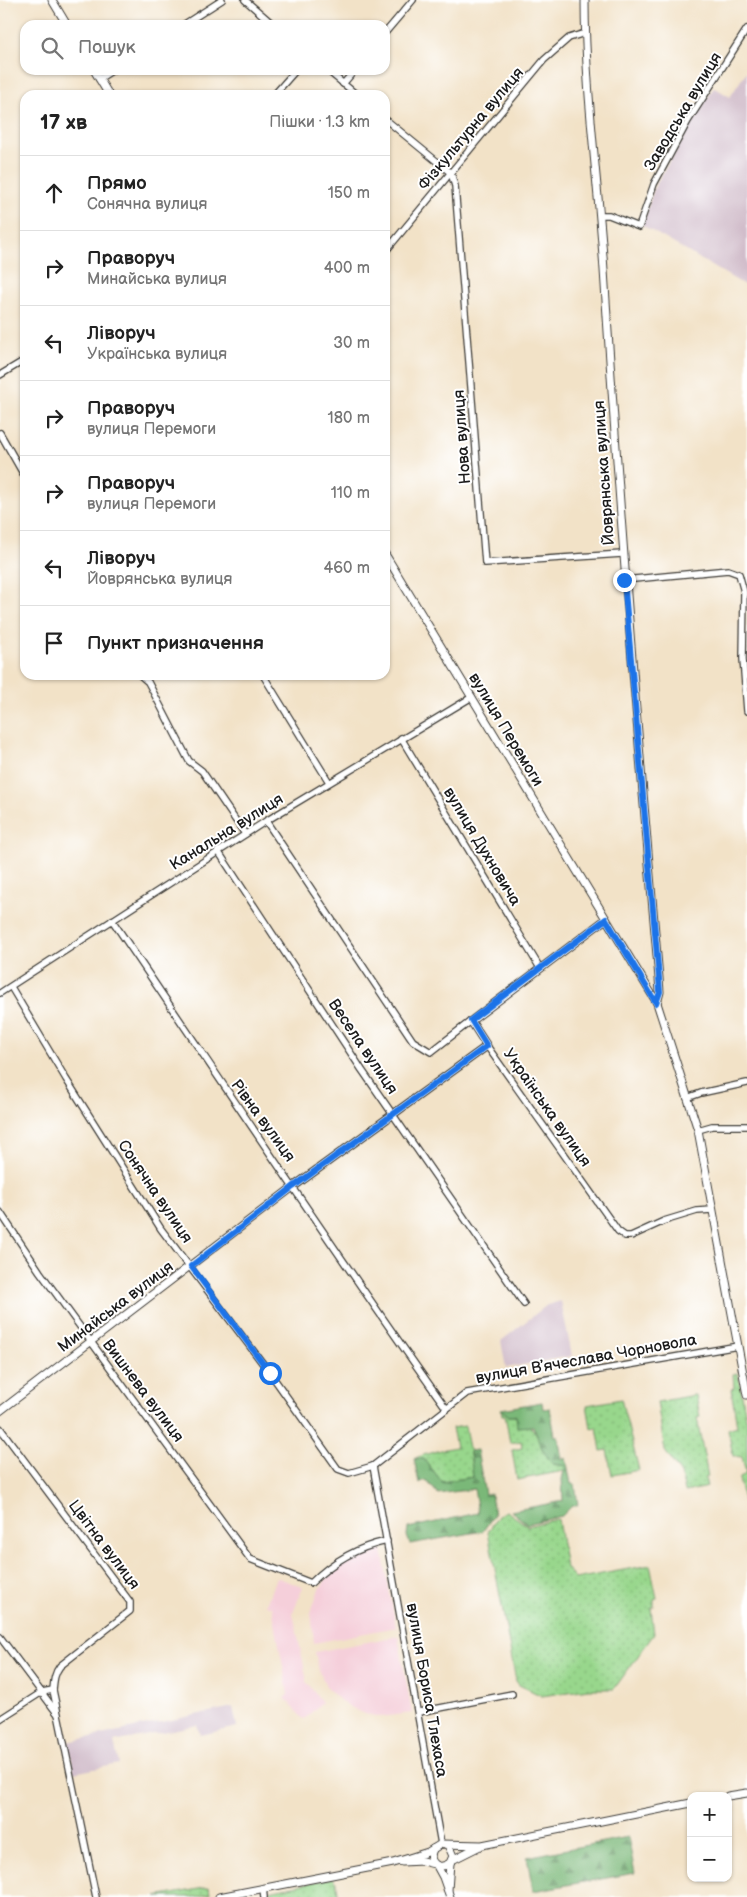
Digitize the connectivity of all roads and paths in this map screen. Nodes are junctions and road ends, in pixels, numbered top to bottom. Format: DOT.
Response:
graph roads {
  1 [pos="52,0"];
  2 [pos="222,0"];
  3 [pos="245,0"];
  4 [pos="413,0"];
  5 [pos="584,0"];
  6 [pos="64,20"];
  7 [pos="191,20"];
  8 [pos="268,20"];
  9 [pos="390,27"];
  10 [pos="747,29"];
  11 [pos="585,33"];
  12 [pos="97,75"];
  13 [pos="105,75"];
  14 [pos="292,75"];
  15 [pos="333,75"];
  16 [pos="351,75"];
  17 [pos="99,79"];
  18 [pos="343,84"];
  19 [pos="106,90"];
  20 [pos="278,90"];
  21 [pos="350,90"];
  22 [pos="390,123"];
  23 [pos="451,173"];
  24 [pos="600,215"];
  25 [pos="390,246"];
  26 [pos="20,363"];
  27 [pos="0,375"];
  28 [pos="0,433"];
  29 [pos="20,467"];
  30 [pos="622,554"];
  31 [pos="390,562"];
  32 [pos="624,580"];
  33 [pos="146,680"];
  34 [pos="266,680"];
  35 [pos="472,698"];
  36 [pos="747,711"];
  37 [pos="401,738"];
  38 [pos="329,782"];
  39 [pos="266,821"];
  40 [pos="245,834"];
  41 [pos="218,852"];
  42 [pos="606,919"];
  43 [pos="112,920"];
  44 [pos="540,968"];
  45 [pos="11,987"];
  46 [pos="0,994"];
  47 [pos="656,1003"];
  48 [pos="471,1020"];
  49 [pos="487,1046"];
  50 [pos="747,1084"];
  51 [pos="687,1098"];
  52 [pos="393,1113"];
  53 [pos="747,1126"];
  54 [pos="698,1130"];
  55 [pos="293,1187"];
  56 [pos="712,1210"];
  57 [pos="0,1212"];
  58 [pos="191,1266"];
  59 [pos="524,1304"];
  60 [pos="91,1342"];
  61 [pos="738,1346"];
  62 [pos="747,1395"];
  63 [pos="446,1408"];
  64 [pos="0,1411"];
  65 [pos="0,1428"];
  66 [pos="373,1466"];
  67 [pos="387,1541"];
  68 [pos="0,1637"];
  69 [pos="52,1690"];
  70 [pos="42,1692"];
  71 [pos="512,1694"];
  72 [pos="419,1712"];
  73 [pos="58,1714"];
  74 [pos="0,1719"];
  75 [pos="747,1793"];
  76 [pos="732,1795"];
  77 [pos="687,1804"];
  78 [pos="445,1844"];
  79 [pos="482,1845"];
  80 [pos="433,1848"];
  81 [pos="396,1862"];
  82 [pos="451,1862"];
  83 [pos="435,1865"];
  84 [pos="263,1888"];
  85 [pos="449,1894"];
  86 [pos="96,1897"];
  87 [pos="219,1897"];
  88 [pos="264,1897"];
  1 -- 6 [label="street"];
  2 -- 7 [label="street"];
  3 -- 8 [label="street"];
  4 -- 9 [label="street"];
  5 -- 11 [label="street, Йоврянська вулиця"];
  10 -- 24 [label="street, Заводська вулиця"];
  11 -- 23 [label="street, Фізкультурна вулиця"];
  11 -- 24 [label="street, Йоврянська вулиця"];
  12 -- 17 [label="street"];
  13 -- 17 [label="street"];
  14 -- 20 [label="street"];
  15 -- 18 [label="street"];
  16 -- 18 [label="street"];
  17 -- 19 [label="street"];
  18 -- 21 [label="street"];
  22 -- 23 [label="street"];
  23 -- 25 [label="street, Фізкультурна вулиця"];
  23 -- 30 [label="street, Нова вулиця"];
  24 -- 30 [label="street, Йоврянська вулиця"];
  26 -- 27 [label="street"];
  28 -- 29 [label="street"];
  30 -- 32 [label="street, Йоврянська вулиця"];
  31 -- 35 [label="street, вулиця Перемоги"];
  32 -- 36 [label="street"];
  32 -- 47 [label="street, Йоврянська вулиця"];
  33 -- 40 [label="street"];
  34 -- 38 [label="street"];
  35 -- 37 [label="street, Канальна вулиця"];
  35 -- 42 [label="street, вулиця Перемоги"];
  37 -- 38 [label="street, Канальна вулиця"];
  37 -- 44 [label="street, вулиця Духновича"];
  38 -- 39 [label="street, Канальна вулиця"];
  39 -- 40 [label="street, Канальна вулиця"];
  39 -- 48 [label="street"];
  40 -- 41 [label="street, Канальна вулиця"];
  41 -- 43 [label="street, Канальна вулиця"];
  41 -- 52 [label="street, Весела вулиця"];
  42 -- 44 [label="street"];
  42 -- 47 [label="street, вулиця Перемоги"];
  43 -- 45 [label="street, Канальна вулиця"];
  43 -- 55 [label="street, Рівна вулиця"];
  44 -- 48 [label="street"];
  45 -- 46 [label="street, Канальна вулиця"];
  45 -- 58 [label="street, Сонячна вулиця"];
  47 -- 51 [label="street, вулиця Перемоги"];
  48 -- 49 [label="street, Українська вулиця"];
  49 -- 52 [label="street, Минайська вулиця"];
  49 -- 56 [label="street, Українська вулиця"];
  50 -- 51 [label="street"];
  51 -- 54 [label="street, вулиця Перемоги"];
  52 -- 55 [label="street, Минайська вулиця"];
  52 -- 59 [label="street, Весела вулиця"];
  53 -- 54 [label="street"];
  54 -- 56 [label="street, вулиця Перемоги"];
  55 -- 58 [label="street, Минайська вулиця"];
  55 -- 63 [label="street, Рівна вулиця"];
  56 -- 61 [label="street, вулиця Перемоги"];
  57 -- 60 [label="street, Вишнева вулиця"];
  58 -- 60 [label="street, Минайська вулиця"];
  58 -- 66 [label="street, Сонячна вулиця"];
  60 -- 64 [label="street, Минайська вулиця"];
  60 -- 67 [label="street, Вишнева вулиця"];
  61 -- 62 [label="street, вулиця Перемоги"];
  61 -- 63 [label="street, вулиця Вʼячеслава Чорновола"];
  63 -- 66 [label="street, вулиця Вʼячеслава Чорновола"];
  65 -- 69 [label="street, Цвітна вулиця"];
  66 -- 67 [label="street, вулиця Бориса Тлехаса"];
  67 -- 72 [label="street, вулиця Бориса Тлехаса"];
  68 -- 70 [label="street"];
  69 -- 70 [label="street"];
  69 -- 73 [label="street"];
  70 -- 73 [label="street"];
  70 -- 74 [label="street"];
  71 -- 72 [label="street"];
  72 -- 78 [label="street, вулиця Бориса Тлехаса"];
  73 -- 86 [label="street"];
  75 -- 76 [label="street"];
  77 -- 79 [label="street"];
  78 -- 79 [label="street"];
  78 -- 80 [label="street"];
  78 -- 82 [label="street"];
  79 -- 82 [label="street"];
  80 -- 81 [label="street"];
  80 -- 83 [label="street"];
  81 -- 83 [label="street"];
  81 -- 84 [label="street"];
  82 -- 83 [label="street"];
  82 -- 85 [label="street"];
  83 -- 85 [label="street"];
  84 -- 87 [label="street"];
  84 -- 88 [label="street"];
}
